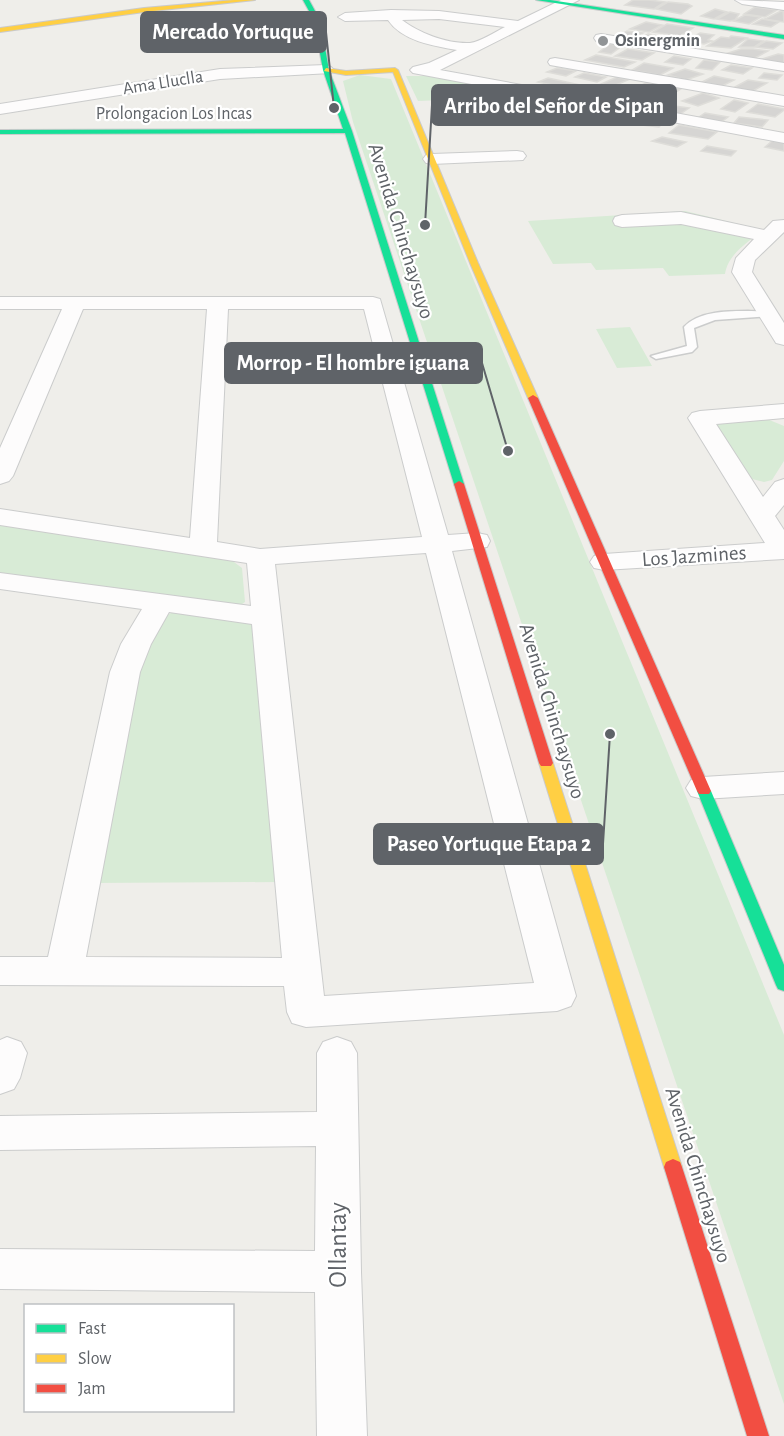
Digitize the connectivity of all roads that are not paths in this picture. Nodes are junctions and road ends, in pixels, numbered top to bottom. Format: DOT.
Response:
graph roads {
  1 [pos="190,0"];
  2 [pos="252,0"];
  3 [pos="306,0"];
  4 [pos="539,0"];
  5 [pos="742,0"];
  6 [pos="568,2"];
  7 [pos="784,6"];
  8 [pos="392,14"];
  9 [pos="644,16"];
  10 [pos="345,17"];
  11 [pos="0,24"];
  12 [pos="521,25"];
  13 [pos="0,30"];
  14 [pos="784,32"];
  15 [pos="784,37"];
  16 [pos="474,48"];
  17 [pos="573,52"];
  18 [pos="784,67"];
  19 [pos="326,70"];
  20 [pos="395,70"];
  21 [pos="425,71"];
  22 [pos="526,78"];
  23 [pos="507,88"];
  24 [pos="784,101"];
  25 [pos="0,109"];
  26 [pos="0,124"];
  27 [pos="346,128"];
  28 [pos="0,132"];
  29 [pos="784,138"];
  30 [pos="517,156"];
  31 [pos="432,159"];
  32 [pos="622,221"];
  33 [pos="784,222"];
  34 [pos="767,236"];
  35 [pos="0,303"];
  36 [pos="71,311"];
  37 [pos="217,311"];
  38 [pos="767,314"];
  39 [pos="0,318"];
  40 [pos="784,337"];
  41 [pos="656,356"];
  42 [pos="784,411"];
  43 [pos="0,476"];
  44 [pos="784,487"];
  45 [pos="0,517"];
  46 [pos="771,524"];
  47 [pos="477,541"];
  48 [pos="437,544"];
  49 [pos="203,548"];
  50 [pos="784,550"];
  51 [pos="260,557"];
  52 [pos="604,562"];
  53 [pos="0,581"];
  54 [pos="160,603"];
  55 [pos="266,617"];
  56 [pos="784,783"];
  57 [pos="703,788"];
  58 [pos="774,937"];
  59 [pos="0,971"];
  60 [pos="64,971"];
  61 [pos="303,972"];
  62 [pos="784,985"];
  63 [pos="337,1053"];
  64 [pos="338,1129"];
  65 [pos="0,1133"];
  66 [pos="0,1269"];
  67 [pos="338,1272"];
  68 [pos="342,1436"];
  69 [pos="758,1436"];
  1 -- 11 [label="street"];
  2 -- 13 [label="street"];
  3 -- 19 [label="street, Avenida Chinchaysuyo"];
  4 -- 6 [label="street"];
  5 -- 7 [label="street"];
  6 -- 9 [label="street"];
  6 -- 12 [label="street"];
  6 -- 14 [label="street"];
  8 -- 10 [label="street"];
  8 -- 12 [label="street"];
  8 -- 16 [label="street"];
  9 -- 15 [label="street"];
  9 -- 18 [label="street"];
  12 -- 16 [label="street"];
  16 -- 21 [label="street"];
  17 -- 24 [label="street"];
  19 -- 20 [label="street"];
  19 -- 25 [label="street, Ama Lluclla"];
  19 -- 27 [label="street, Avenida Chinchaysuyo"];
  20 -- 21 [label="street"];
  20 -- 31 [label="street"];
  21 -- 23 [label="street"];
  22 -- 23 [label="street"];
  23 -- 29 [label="street"];
  26 -- 27 [label="street, Prolongacion Los Incas"];
  27 -- 28 [label="street, Prolongacion Los Incas"];
  27 -- 47 [label="street, Avenida Chinchaysuyo"];
  30 -- 31 [label="street"];
  31 -- 52 [label="street"];
  32 -- 34 [label="street"];
  33 -- 34 [label="street"];
  34 -- 38 [label="street"];
  35 -- 36 [label="street"];
  36 -- 37 [label="street"];
  36 -- 39 [label="street"];
  36 -- 43 [label="street"];
  37 -- 48 [label="street"];
  37 -- 49 [label="street"];
  38 -- 40 [label="street"];
  38 -- 41 [label="lane"];
  42 -- 46 [label="street"];
  44 -- 46 [label="street"];
  45 -- 49 [label="street"];
  46 -- 50 [label="street"];
  47 -- 48 [label="street"];
  47 -- 69 [label="street, Avenida Chinchaysuyo"];
  48 -- 51 [label="street"];
  48 -- 61 [label="street"];
  49 -- 51 [label="street"];
  50 -- 52 [label="street, Los Jazmines"];
  51 -- 55 [label="street"];
  52 -- 57 [label="street"];
  53 -- 54 [label="street"];
  54 -- 55 [label="street"];
  54 -- 60 [label="street"];
  55 -- 61 [label="street"];
  56 -- 57 [label="street"];
  57 -- 58 [label="street"];
  58 -- 62 [label="street"];
  59 -- 60 [label="street"];
  60 -- 61 [label="street"];
  63 -- 64 [label="street, Ollantay"];
  64 -- 65 [label="street"];
  64 -- 67 [label="street, Ollantay"];
  66 -- 67 [label="street"];
  67 -- 68 [label="street, Ollantay"];
}
